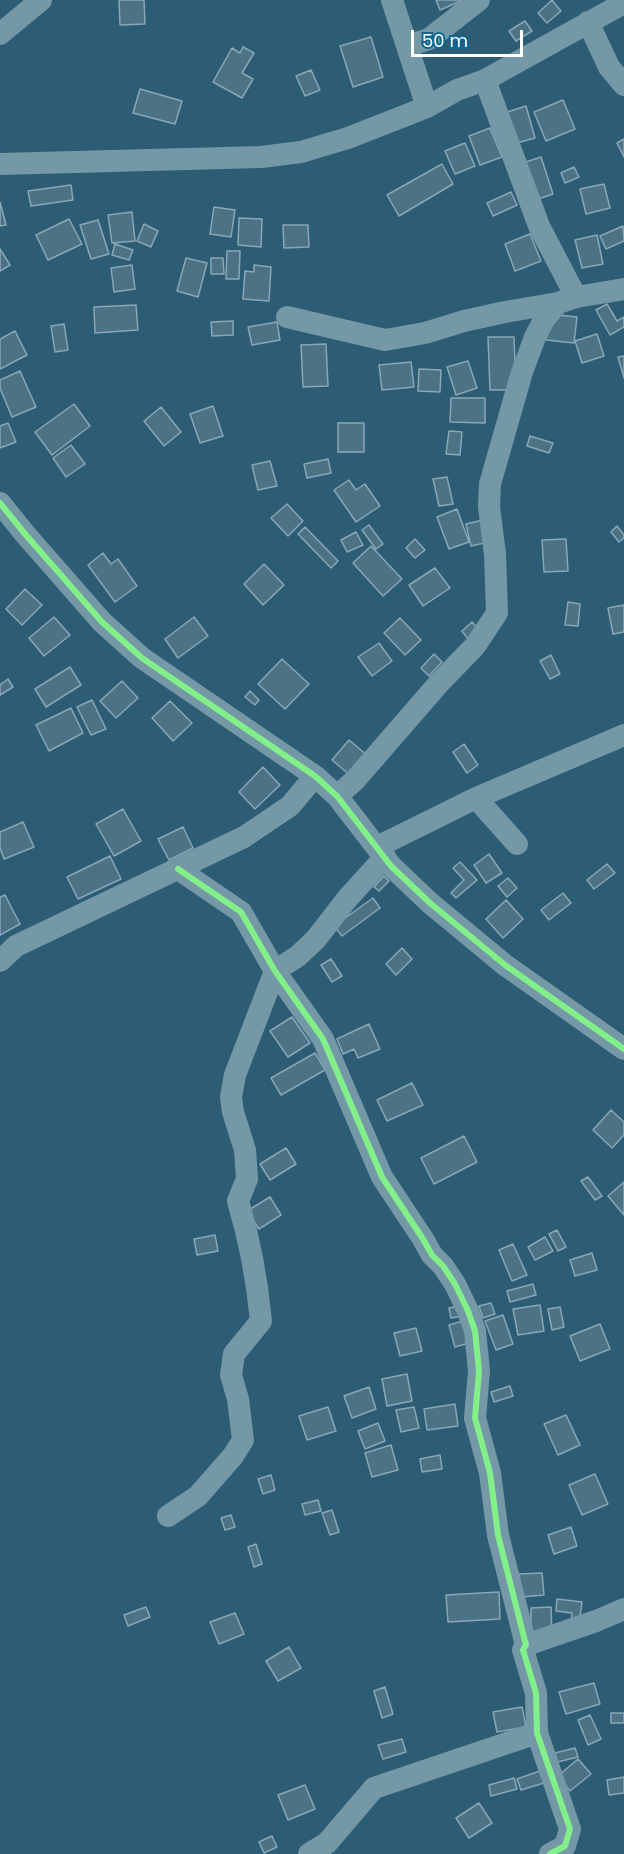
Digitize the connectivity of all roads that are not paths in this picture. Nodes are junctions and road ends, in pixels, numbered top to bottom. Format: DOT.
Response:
graph roads {
  1 [pos="41,0"];
  2 [pos="392,0"];
  3 [pos="478,0"];
  4 [pos="624,3"];
  5 [pos="588,22"];
  6 [pos="0,34"];
  7 [pos="407,46"];
  8 [pos="485,80"];
  9 [pos="624,85"];
  10 [pos="427,107"];
  11 [pos="0,164"];
  12 [pos="624,289"];
  13 [pos="567,300"];
  14 [pos="287,317"];
  15 [pos="0,503"];
  16 [pos="624,735"];
  17 [pos="315,776"];
  18 [pos="337,796"];
  19 [pos="476,798"];
  20 [pos="517,844"];
  21 [pos="381,852"];
  22 [pos="178,869"];
  23 [pos="0,960"];
  24 [pos="275,971"];
  25 [pos="624,1049"];
  26 [pos="168,1516"];
  27 [pos="624,1609"];
  28 [pos="526,1645"];
  29 [pos="537,1733"];
  30 [pos="309,1854"];
  31 [pos="550,1854"];
  1 -- 6 [label="street"];
  2 -- 7 [label="street"];
  3 -- 7 [label="street"];
  4 -- 5 [label="street"];
  5 -- 8 [label="street"];
  5 -- 9 [label="street"];
  7 -- 10 [label="street"];
  8 -- 10 [label="street"];
  8 -- 13 [label="street"];
  10 -- 11 [label="street"];
  12 -- 13 [label="street"];
  13 -- 14 [label="street"];
  13 -- 18 [label="street"];
  15 -- 17 [label="street"];
  16 -- 19 [label="street"];
  17 -- 18 [label="street"];
  17 -- 22 [label="street"];
  18 -- 21 [label="street"];
  19 -- 20 [label="street"];
  19 -- 21 [label="street"];
  21 -- 24 [label="street"];
  21 -- 25 [label="street"];
  22 -- 23 [label="street"];
  22 -- 24 [label="street"];
  24 -- 26 [label="street"];
  24 -- 28 [label="street"];
  27 -- 28 [label="street"];
  28 -- 29 [label="street"];
  29 -- 30 [label="street"];
  29 -- 31 [label="street"];
}
